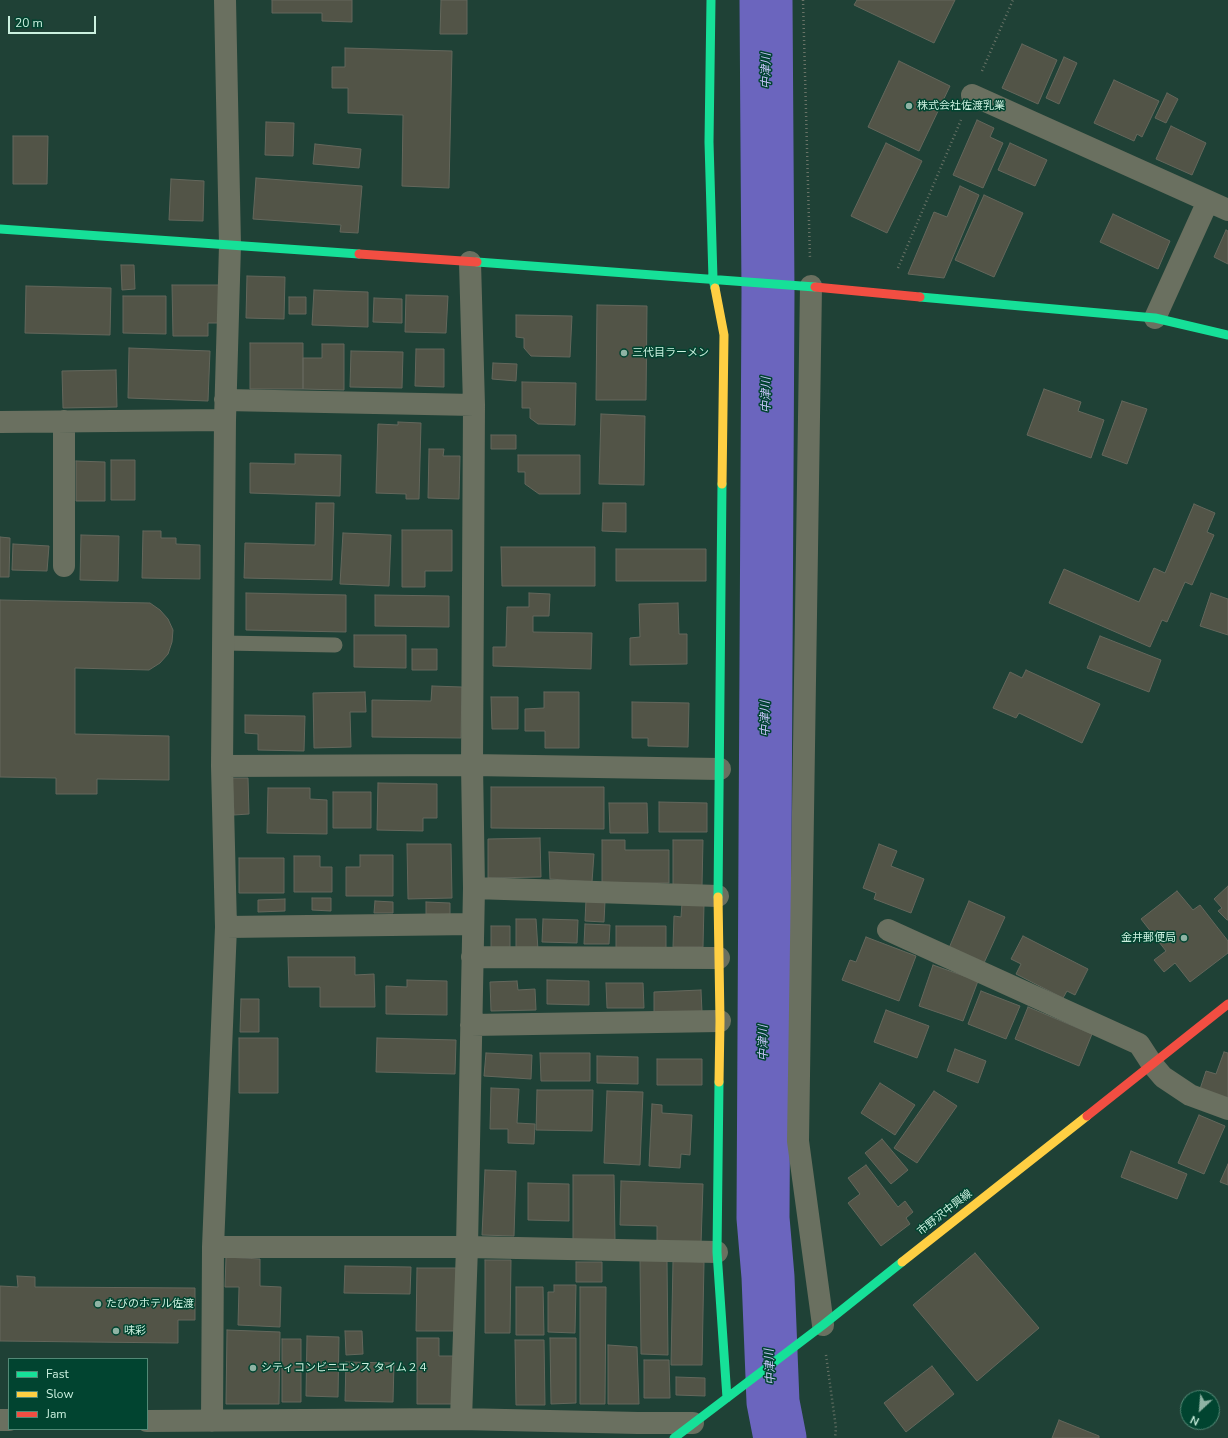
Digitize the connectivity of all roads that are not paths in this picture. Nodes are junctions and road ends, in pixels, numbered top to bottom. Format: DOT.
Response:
graph roads {
  1 [pos="226,0"];
  2 [pos="711,0"];
  3 [pos="972,95"];
  4 [pos="1208,201"];
  5 [pos="1228,210"];
  6 [pos="0,229"];
  7 [pos="230,245"];
  8 [pos="470,262"];
  9 [pos="713,279"];
  10 [pos="804,285"];
  11 [pos="1155,318"];
  12 [pos="1228,334"];
  13 [pos="474,405"];
  14 [pos="225,410"];
  15 [pos="64,421"];
  16 [pos="0,422"];
  17 [pos="64,566"];
  18 [pos="223,643"];
  19 [pos="335,645"];
  20 [pos="472,765"];
  21 [pos="222,766"];
  22 [pos="720,769"];
  23 [pos="474,888"];
  24 [pos="718,896"];
  25 [pos="472,924"];
  26 [pos="226,927"];
  27 [pos="888,930"];
  28 [pos="472,957"];
  29 [pos="719,958"];
  30 [pos="1228,1004"];
  31 [pos="720,1021"];
  32 [pos="471,1025"];
  33 [pos="1152,1064"];
  34 [pos="1228,1109"];
  35 [pos="212,1247"];
  36 [pos="467,1247"];
  37 [pos="717,1252"];
  38 [pos="817,1330"];
  39 [pos="727,1398"];
  40 [pos="461,1419"];
  41 [pos="148,1420"];
  42 [pos="693,1424"];
  43 [pos="223,1426"];
  44 [pos="674,1438"];
  1 -- 7 [label="street"];
  2 -- 9 [label="street"];
  3 -- 4 [label="street"];
  4 -- 5 [label="street"];
  4 -- 11 [label="street"];
  6 -- 7 [label="street"];
  7 -- 8 [label="street"];
  7 -- 14 [label="street"];
  8 -- 9 [label="street"];
  8 -- 13 [label="street"];
  9 -- 10 [label="street"];
  9 -- 22 [label="street"];
  10 -- 11 [label="street"];
  10 -- 38 [label="street"];
  11 -- 12 [label="street"];
  13 -- 14 [label="street"];
  13 -- 20 [label="street"];
  14 -- 15 [label="street"];
  14 -- 18 [label="street"];
  15 -- 16 [label="street"];
  15 -- 17 [label="street"];
  18 -- 19 [label="lane"];
  18 -- 21 [label="street"];
  20 -- 21 [label="street"];
  20 -- 22 [label="street"];
  20 -- 23 [label="street"];
  21 -- 26 [label="street"];
  22 -- 24 [label="street"];
  23 -- 24 [label="street"];
  23 -- 25 [label="street"];
  24 -- 29 [label="street"];
  25 -- 26 [label="street"];
  25 -- 28 [label="street"];
  26 -- 35 [label="street"];
  27 -- 33 [label="street"];
  28 -- 29 [label="street"];
  28 -- 32 [label="street"];
  29 -- 31 [label="street"];
  30 -- 33 [label="street, 市野沢中興線"];
  31 -- 32 [label="street"];
  31 -- 37 [label="street"];
  32 -- 36 [label="street"];
  33 -- 34 [label="street"];
  33 -- 38 [label="street, 市野沢中興線"];
  35 -- 36 [label="street"];
  35 -- 43 [label="street"];
  36 -- 37 [label="street"];
  36 -- 40 [label="street"];
  37 -- 39 [label="street"];
  38 -- 39 [label="street, 市野沢中興線"];
  39 -- 42 [label="street, 市野沢中興線"];
  40 -- 42 [label="street"];
  40 -- 43 [label="street"];
  41 -- 43 [label="street"];
  42 -- 44 [label="street, 市野沢中興線"];
}
